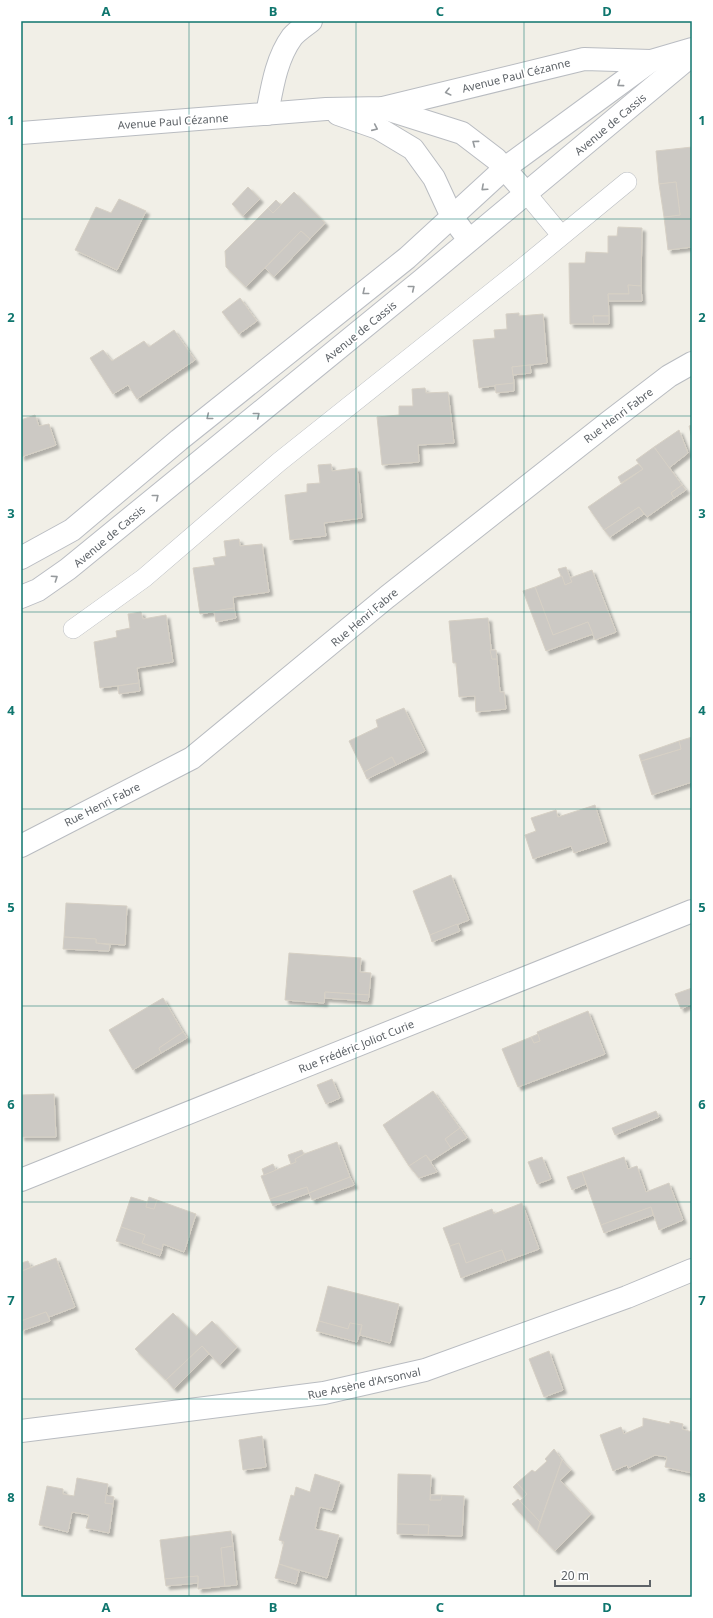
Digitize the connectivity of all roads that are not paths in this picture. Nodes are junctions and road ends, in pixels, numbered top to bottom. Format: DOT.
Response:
graph roads {
  1 [pos="311,21"];
  2 [pos="692,49"];
  3 [pos="692,55"];
  4 [pos="651,61"];
  5 [pos="384,108"];
  6 [pos="326,109"];
  7 [pos="267,114"];
  8 [pos="21,133"];
  9 [pos="505,168"];
  10 [pos="627,182"];
  11 [pos="526,192"];
  12 [pos="452,217"];
  13 [pos="561,235"];
  14 [pos="470,240"];
  15 [pos="692,363"];
  16 [pos="29,554"];
  17 [pos="21,597"];
  18 [pos="73,629"];
  19 [pos="21,846"];
  20 [pos="692,911"];
  21 [pos="21,1180"];
  22 [pos="692,1270"];
  23 [pos="21,1431"];
  1 -- 7 [label="street"];
  2 -- 4 [label="street"];
  3 -- 11 [label="street, Avenue de Cassis"];
  4 -- 5 [label="street, Avenue Paul Cézanne, one-way"];
  4 -- 9 [label="street, one-way"];
  5 -- 6 [label="street, Avenue Paul Cézanne"];
  9 -- 5 [label="street, Avenue Paul Cézanne, one-way"];
  6 -- 7 [label="street, Avenue Paul Cézanne"];
  6 -- 12 [label="street, Avenue Paul Cézanne, one-way"];
  7 -- 8 [label="street, Avenue Paul Cézanne"];
  9 -- 11 [label="street, Avenue Paul Cézanne"];
  9 -- 12 [label="street, one-way"];
  10 -- 13 [label="lane"];
  11 -- 13 [label="lane"];
  11 -- 14 [label="street, Avenue de Cassis"];
  12 -- 14 [label="street, Avenue Paul Cézanne"];
  12 -- 16 [label="street, one-way"];
  13 -- 18 [label="lane"];
  17 -- 14 [label="street, Avenue de Cassis, one-way"];
  15 -- 19 [label="street, Rue Henri Fabre"];
  20 -- 21 [label="street, Rue Frédéric Joliot Curie"];
  22 -- 23 [label="street, Rue Arsène d'Arsonval"];
}
